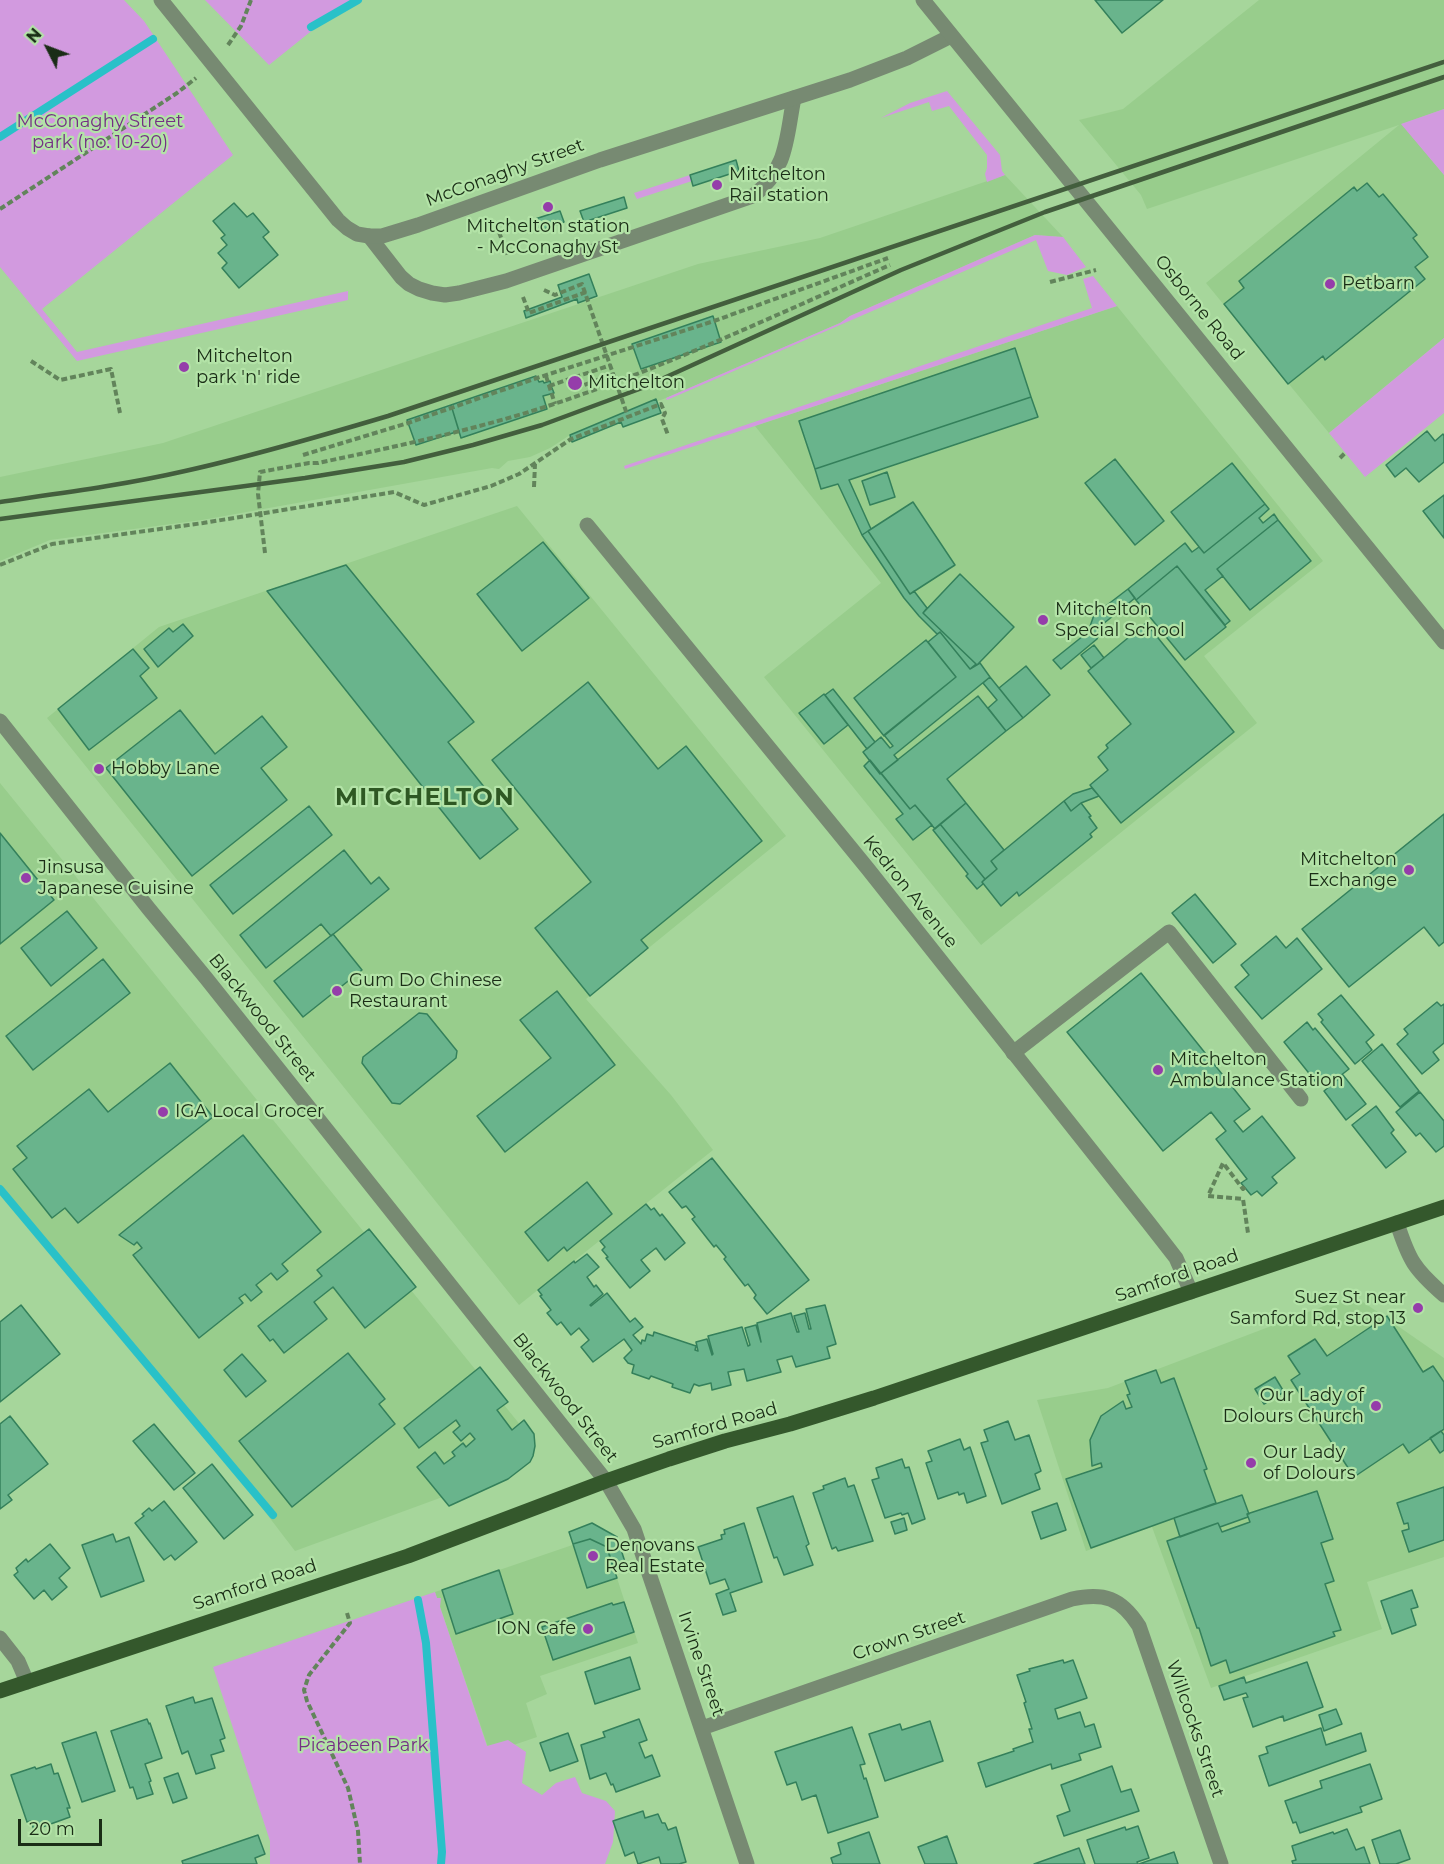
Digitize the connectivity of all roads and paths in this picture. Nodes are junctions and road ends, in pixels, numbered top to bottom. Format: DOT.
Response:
graph roads {
  1 [pos="161,0"];
  2 [pos="251,0"];
  3 [pos="923,0"];
  4 [pos="951,36"];
  5 [pos="228,45"];
  6 [pos="196,78"];
  7 [pos="794,98"];
  8 [pos="0,209"];
  9 [pos="499,232"];
  10 [pos="369,236"];
  11 [pos="888,258"];
  12 [pos="510,261"];
  13 [pos="890,265"];
  14 [pos="1096,270"];
  15 [pos="1050,282"];
  16 [pos="540,288"];
  17 [pos="520,290"];
  18 [pos="586,292"];
  19 [pos="31,361"];
  20 [pos="611,365"];
  21 [pos="614,374"];
  22 [pos="546,376"];
  23 [pos="549,386"];
  24 [pos="576,388"];
  25 [pos="555,404"];
  26 [pos="120,413"];
  27 [pos="628,417"];
  28 [pos="668,435"];
  29 [pos="1345,453"];
  30 [pos="303,455"];
  31 [pos="1340,458"];
  32 [pos="535,464"];
  33 [pos="534,487"];
  34 [pos="261,514"];
  35 [pos="587,525"];
  36 [pos="265,553"];
  37 [pos="0,565"];
  38 [pos="1444,642"];
  39 [pos="0,721"];
  40 [pos="1013,1053"];
  41 [pos="1301,1099"];
  42 [pos="1245,1187"];
  43 [pos="1444,1207"];
  44 [pos="1397,1223"];
  45 [pos="1248,1233"];
  46 [pos="1191,1292"];
  47 [pos="1444,1295"];
  48 [pos="606,1481"];
  49 [pos="1127,1609"];
  50 [pos="347,1613"];
  51 [pos="0,1638"];
  52 [pos="27,1682"];
  53 [pos="0,1691"];
  54 [pos="702,1728"];
  55 [pos="360,1864"];
  56 [pos="747,1864"];
  57 [pos="1221,1864"];
  1 -- 10 [label="street"];
  2 -- 5 [label="path"];
  3 -- 4 [label="street, Osborne Road"];
  4 -- 7 [label="street, McConaghy Street"];
  4 -- 38 [label="street, Osborne Road"];
  6 -- 8 [label="path"];
  7 -- 10 [label="street, McConaghy Street"];
  7 -- 10 [label="street"];
  9 -- 12 [label="path"];
  11 -- 22 [label="path"];
  13 -- 25 [label="path"];
  14 -- 15 [label="path"];
  16 -- 18 [label="path"];
  17 -- 18 [label="path"];
  18 -- 20 [label="path"];
  19 -- 26 [label="path"];
  20 -- 21 [label="path"];
  20 -- 23 [label="path"];
  21 -- 24 [label="path"];
  21 -- 27 [label="path"];
  22 -- 23 [label="path"];
  22 -- 30 [label="path"];
  23 -- 25 [label="path"];
  25 -- 34 [label="path"];
  27 -- 28 [label="path"];
  27 -- 32 [label="path"];
  29 -- 31 [label="path"];
  32 -- 33 [label="path"];
  32 -- 34 [label="path"];
  34 -- 36 [label="path"];
  34 -- 37 [label="path"];
  35 -- 40 [label="street, Kedron Avenue"];
  39 -- 48 [label="street, Blackwood Street"];
  40 -- 41 [label="street"];
  40 -- 46 [label="street, Kedron Avenue"];
  42 -- 45 [label="path"];
  43 -- 44 [label="main road, Samford Road"];
  44 -- 46 [label="main road, Samford Road"];
  44 -- 47 [label="street"];
  46 -- 48 [label="main road, Samford Road"];
  48 -- 52 [label="main road, Samford Road"];
  48 -- 54 [label="street, Irvine Street"];
  49 -- 54 [label="street, Crown Street"];
  49 -- 57 [label="street, Willcocks Street"];
  50 -- 55 [label="path"];
  51 -- 52 [label="street"];
  52 -- 53 [label="main road, Samford Road"];
  54 -- 56 [label="street, Irvine Street"];
}
